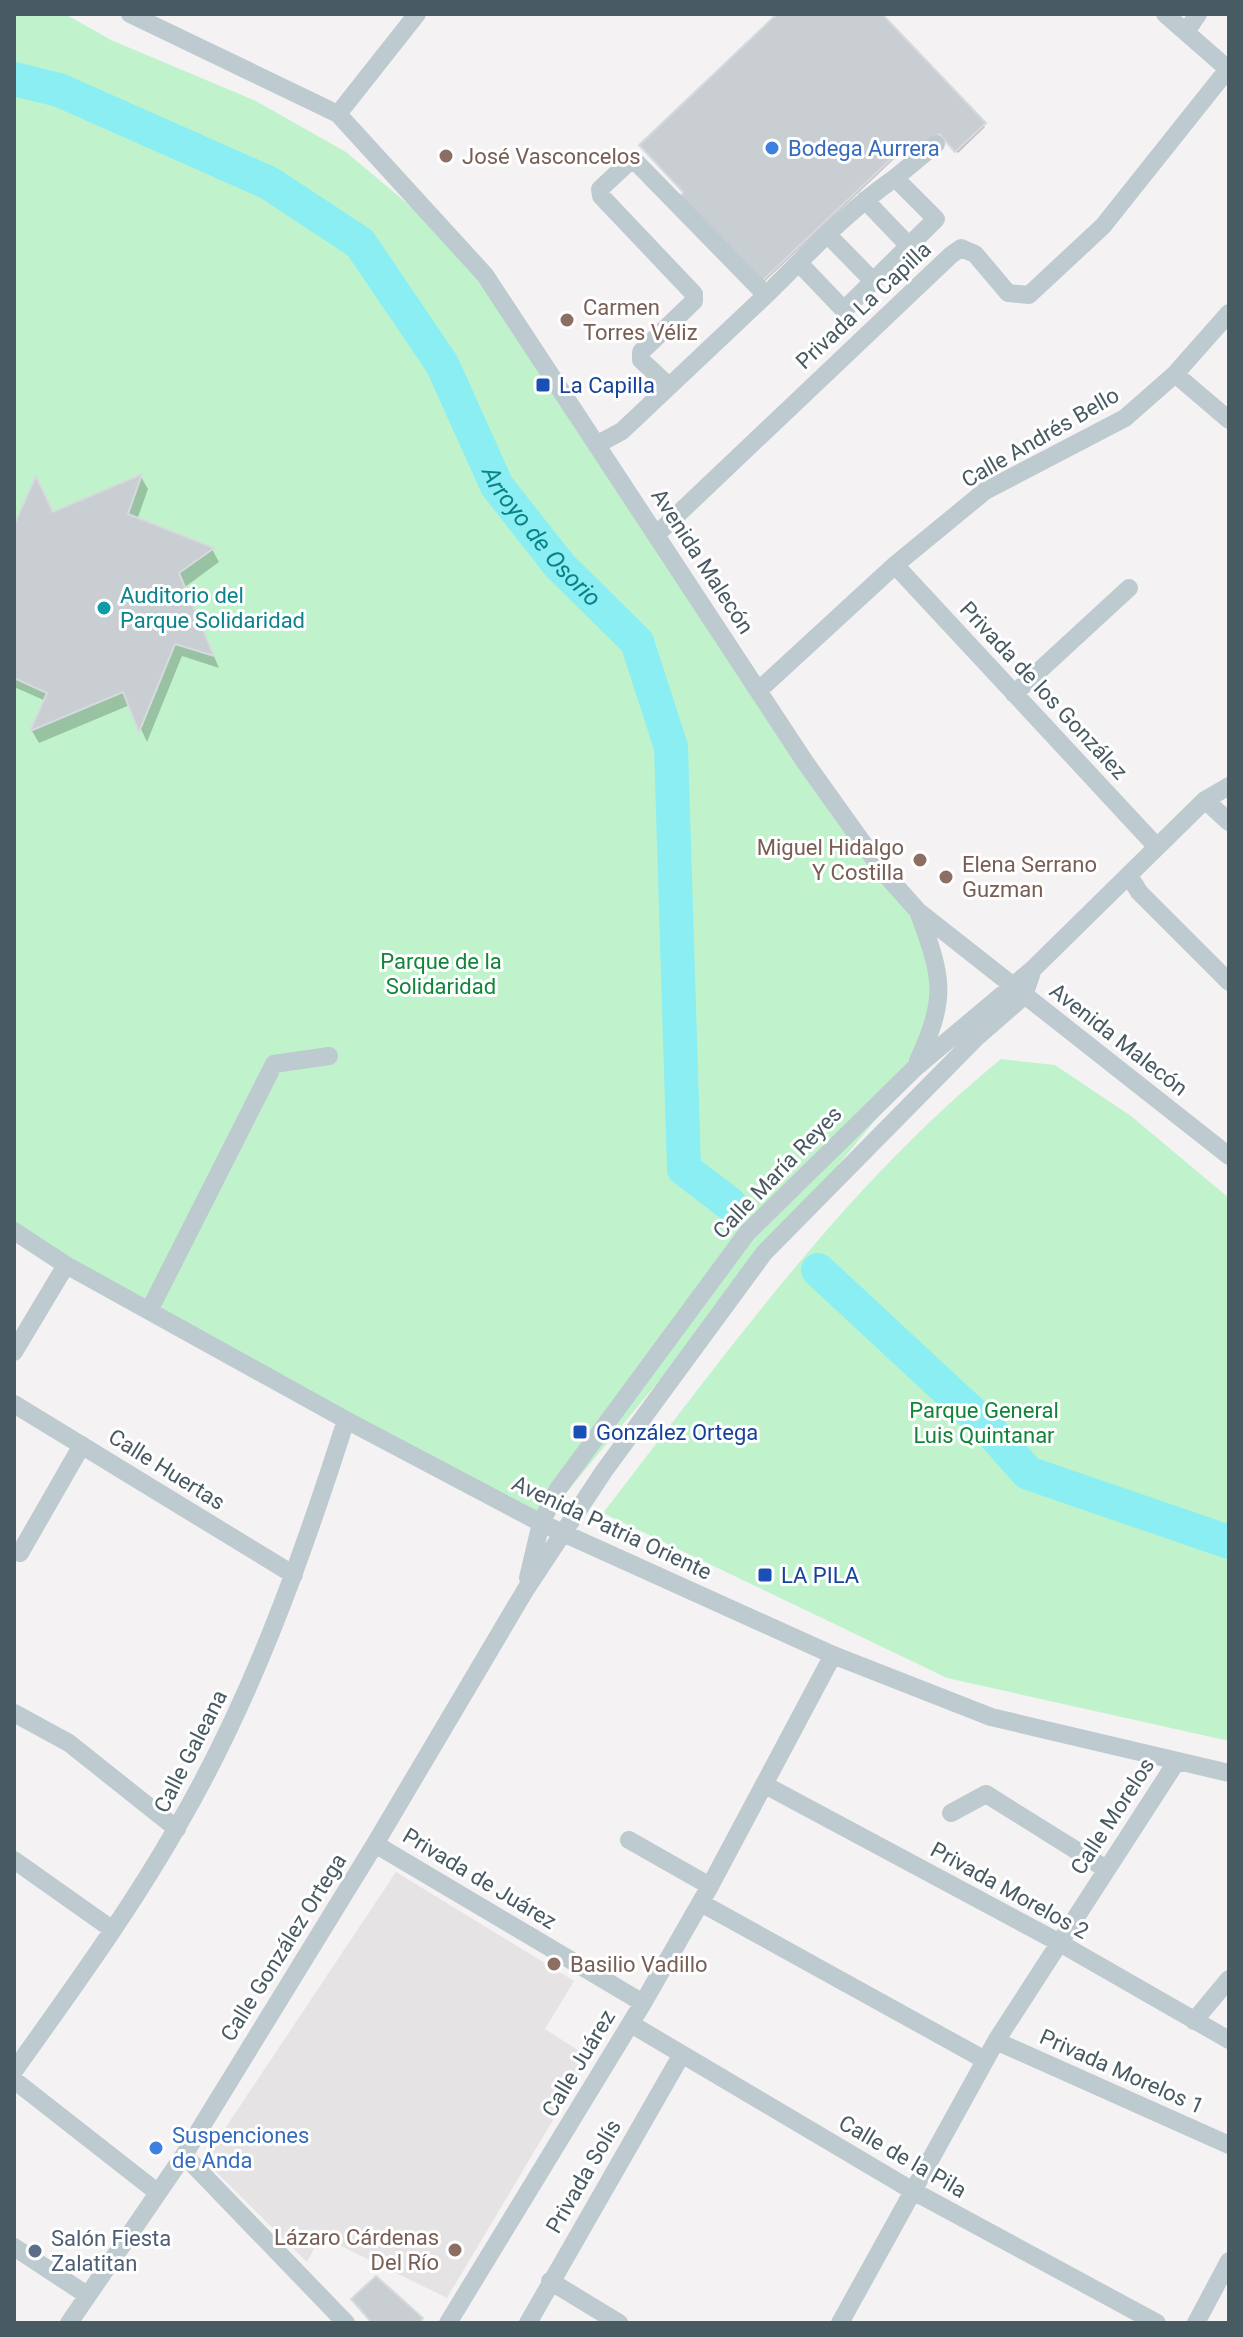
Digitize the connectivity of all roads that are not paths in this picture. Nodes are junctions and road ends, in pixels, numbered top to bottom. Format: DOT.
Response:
graph roads {
  1 [pos="130,14"];
  2 [pos="417,14"];
  3 [pos="1165,14"];
  4 [pos="1198,14"];
  5 [pos="1186,32"];
  6 [pos="1229,69"];
  7 [pos="338,114"];
  8 [pos="936,144"];
  9 [pos="895,178"];
  10 [pos="865,200"];
  11 [pos="828,235"];
  12 [pos="911,248"];
  13 [pos="799,263"];
  14 [pos="874,282"];
  15 [pos="766,295"];
  16 [pos="1229,313"];
  17 [pos="1175,374"];
  18 [pos="669,386"];
  19 [pos="1229,420"];
  20 [pos="598,444"];
  21 [pos="657,534"];
  22 [pos="895,565"];
  23 [pos="1129,588"];
  24 [pos="759,690"];
  25 [pos="1014,694"];
  26 [pos="1229,786"];
  27 [pos="1205,800"];
  28 [pos="1229,822"];
  29 [pos="1157,847"];
  30 [pos="1130,877"];
  31 [pos="918,911"];
  32 [pos="1229,982"];
  33 [pos="1018,991"];
  34 [pos="329,1056"];
  35 [pos="915,1068"];
  36 [pos="1229,1156"];
  37 [pos="14,1231"];
  38 [pos="66,1265"];
  39 [pos="150,1309"];
  40 [pos="14,1352"];
  41 [pos="14,1404"];
  42 [pos="346,1420"];
  43 [pos="82,1445"];
  44 [pos="541,1523"];
  45 [pos="563,1534"];
  46 [pos="20,1553"];
  47 [pos="294,1575"];
  48 [pos="526,1589"];
  49 [pos="833,1655"];
  50 [pos="14,1713"];
  51 [pos="1177,1761"];
  52 [pos="1229,1773"];
  53 [pos="765,1785"];
  54 [pos="951,1813"];
  55 [pos="177,1829"];
  56 [pos="629,1840"];
  57 [pos="375,1844"];
  58 [pos="14,1860"];
  59 [pos="1106,1869"];
  60 [pos="710,1886"];
  61 [pos="701,1903"];
  62 [pos="113,1930"];
  63 [pos="1058,1942"];
  64 [pos="1229,1979"];
  65 [pos="643,2003"];
  66 [pos="1194,2021"];
  67 [pos="631,2024"];
  68 [pos="1229,2040"];
  69 [pos="996,2041"];
  70 [pos="682,2054"];
  71 [pos="985,2060"];
  72 [pos="14,2071"];
  73 [pos="14,2080"];
  74 [pos="1229,2145"];
  75 [pos="184,2155"];
  76 [pos="913,2191"];
  77 [pos="157,2192"];
  78 [pos="14,2247"];
  79 [pos="1229,2261"];
  80 [pos="550,2281"];
  81 [pos="87,2295"];
  82 [pos="69,2323"];
  83 [pos="346,2323"];
  84 [pos="448,2323"];
  85 [pos="528,2323"];
  86 [pos="619,2323"];
  87 [pos="840,2323"];
  88 [pos="1157,2323"];
  89 [pos="1196,2323"];
  1 -- 7 [label="street, Avenida Malecón"];
  2 -- 7 [label="street"];
  3 -- 5 [label="street"];
  4 -- 5 [label="street"];
  5 -- 6 [label="street"];
  6 -- 21 [label="street, Privada La Capilla"];
  7 -- 20 [label="street, Avenida Malecón"];
  8 -- 9 [label="street"];
  9 -- 10 [label="street"];
  9 -- 12 [label="street"];
  10 -- 11 [label="street"];
  10 -- 12 [label="street"];
  11 -- 13 [label="street"];
  11 -- 14 [label="street"];
  12 -- 14 [label="street"];
  13 -- 14 [label="street"];
  13 -- 15 [label="street"];
  15 -- 18 [label="street"];
  15 -- 18 [label="street"];
  16 -- 17 [label="street, Calle Andrés Bello"];
  17 -- 19 [label="street"];
  17 -- 22 [label="street, Calle Andrés Bello"];
  18 -- 20 [label="street"];
  20 -- 21 [label="street, Avenida Malecón"];
  21 -- 24 [label="street, Avenida Malecón"];
  22 -- 24 [label="street, Calle Andrés Bello"];
  22 -- 25 [label="street, Privada de los González"];
  23 -- 25 [label="street"];
  24 -- 31 [label="street, Avenida Malecón"];
  25 -- 29 [label="street, Privada de los González"];
  26 -- 27 [label="street"];
  27 -- 28 [label="street"];
  27 -- 29 [label="street"];
  29 -- 30 [label="street"];
  30 -- 32 [label="street"];
  30 -- 33 [label="street"];
  31 -- 33 [label="street, Avenida Malecón"];
  31 -- 35 [label="street"];
  33 -- 35 [label="street, Calle María Reyes"];
  33 -- 36 [label="street, Avenida Malecón"];
  33 -- 45 [label="street"];
  34 -- 39 [label="street"];
  35 -- 44 [label="street, Calle María Reyes"];
  37 -- 38 [label="street, Avenida Patria Oriente"];
  38 -- 39 [label="street, Avenida Patria Oriente"];
  38 -- 40 [label="street"];
  39 -- 42 [label="street, Avenida Patria Oriente"];
  41 -- 43 [label="street, Calle Huertas"];
  42 -- 44 [label="street, Avenida Patria Oriente"];
  42 -- 47 [label="street, Calle Galeana"];
  43 -- 46 [label="street"];
  43 -- 47 [label="street, Calle Huertas"];
  44 -- 45 [label="street, Avenida Patria Oriente"];
  44 -- 48 [label="street, Calle González Ortega"];
  45 -- 48 [label="street, Calle González Ortega"];
  45 -- 49 [label="street, Avenida Patria Oriente"];
  47 -- 55 [label="street, Calle Galeana"];
  48 -- 57 [label="street, Calle González Ortega"];
  49 -- 51 [label="street, Avenida Patria Oriente"];
  49 -- 53 [label="street, Calle Juárez"];
  50 -- 55 [label="street"];
  51 -- 52 [label="street, Avenida Patria Oriente"];
  51 -- 59 [label="street, Calle Morelos"];
  53 -- 60 [label="street, Calle Juárez"];
  53 -- 63 [label="street, Privada Morelos 2"];
  54 -- 59 [label="street"];
  55 -- 62 [label="street, Calle Galeana"];
  56 -- 60 [label="street"];
  57 -- 65 [label="street, Privada de Juárez"];
  57 -- 75 [label="street, Calle González Ortega"];
  58 -- 62 [label="street"];
  59 -- 63 [label="street, Calle Morelos"];
  60 -- 61 [label="street, Calle Juárez"];
  61 -- 65 [label="street, Calle Juárez"];
  61 -- 71 [label="street"];
  62 -- 72 [label="street, Calle Galeana"];
  63 -- 66 [label="street, Privada Morelos 2"];
  63 -- 69 [label="street, Calle Morelos"];
  64 -- 66 [label="street"];
  65 -- 67 [label="street, Calle Juárez"];
  66 -- 68 [label="street, Privada Morelos 2"];
  67 -- 70 [label="street, Calle de la Pila"];
  67 -- 84 [label="street, Calle Juárez"];
  69 -- 71 [label="street, Calle Morelos"];
  69 -- 74 [label="street, Privada Morelos 1"];
  70 -- 76 [label="street, Calle de la Pila"];
  70 -- 80 [label="street, Privada Solís"];
  71 -- 76 [label="street, Calle Morelos"];
  73 -- 77 [label="street"];
  75 -- 77 [label="street, Calle González Ortega"];
  75 -- 83 [label="street"];
  76 -- 87 [label="street, Calle Morelos"];
  76 -- 88 [label="street, Calle de la Pila"];
  77 -- 81 [label="street, Calle González Ortega"];
  78 -- 81 [label="street"];
  79 -- 89 [label="street"];
  80 -- 85 [label="street, Privada Solís"];
  80 -- 86 [label="street"];
  81 -- 82 [label="street, Calle González Ortega"];
}
